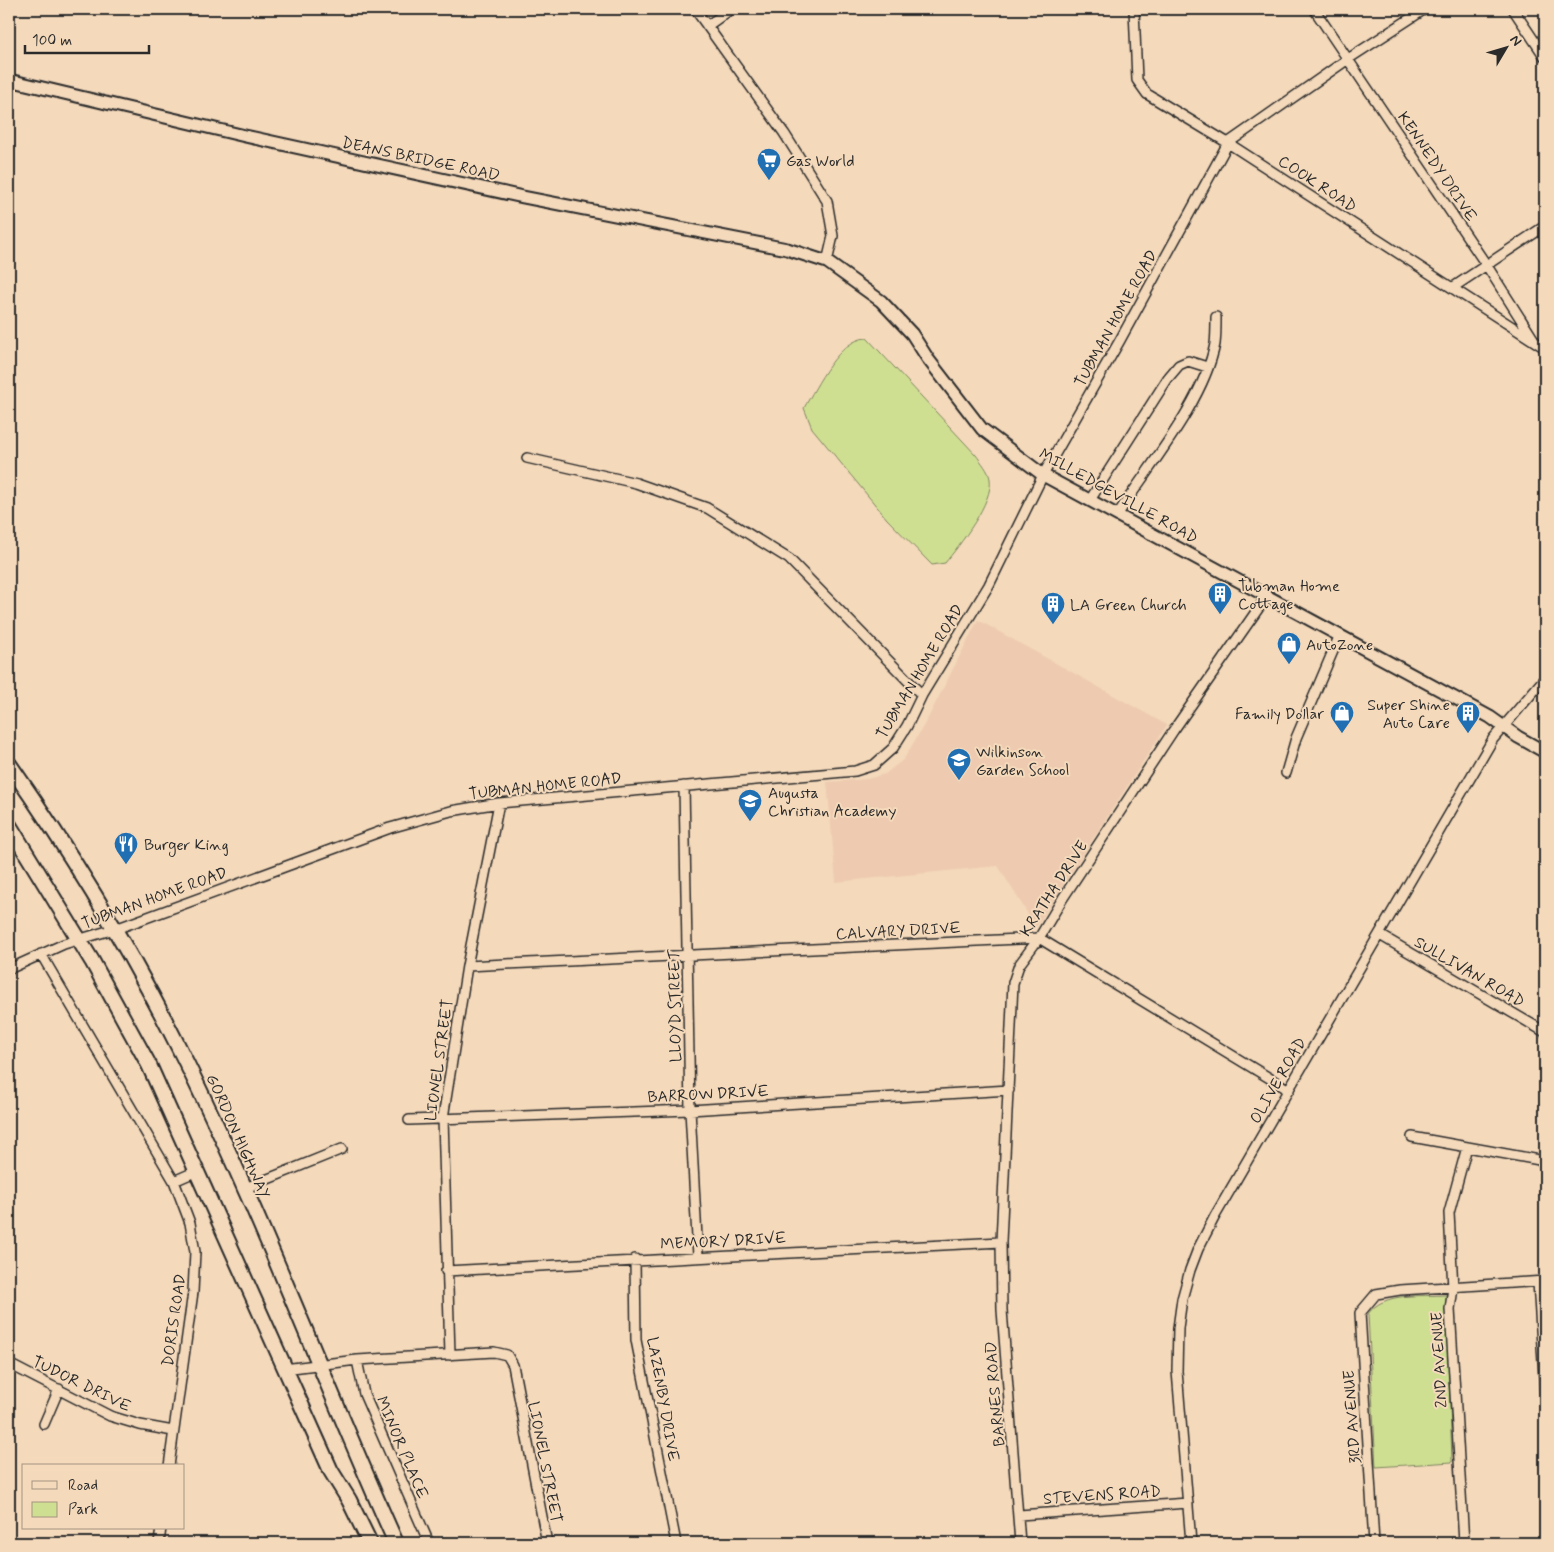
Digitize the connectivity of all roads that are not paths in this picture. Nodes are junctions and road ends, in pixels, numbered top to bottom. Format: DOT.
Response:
graph roads {
  1 [pos="695,9"];
  2 [pos="731,9"];
  3 [pos="1134,9"];
  4 [pos="1314,9"];
  5 [pos="1425,9"];
  6 [pos="1513,9"];
  7 [pos="708,26"];
  8 [pos="1545,57"];
  9 [pos="1348,59"];
  10 [pos="9,80"];
  11 [pos="1228,142"];
  12 [pos="1545,226"];
  13 [pos="827,262"];
  14 [pos="1487,266"];
  15 [pos="1452,288"];
  16 [pos="1216,317"];
  17 [pos="1535,342"];
  18 [pos="1545,348"];
  19 [pos="1208,367"];
  20 [pos="527,458"];
  21 [pos="1043,475"];
  22 [pos="1090,500"];
  23 [pos="1118,514"];
  24 [pos="1267,596"];
  25 [pos="1339,637"];
  26 [pos="1545,678"];
  27 [pos="922,695"];
  28 [pos="1504,728"];
  29 [pos="1545,752"];
  30 [pos="9,764"];
  31 [pos="1286,773"];
  32 [pos="684,786"];
  33 [pos="499,803"];
  34 [pos="9,825"];
  35 [pos="114,929"];
  36 [pos="1380,935"];
  37 [pos="1039,938"];
  38 [pos="79,939"];
  39 [pos="41,954"];
  40 [pos="689,956"];
  41 [pos="467,966"];
  42 [pos="9,969"];
  43 [pos="1545,1032"];
  44 [pos="1009,1090"];
  45 [pos="1289,1090"];
  46 [pos="690,1110"];
  47 [pos="443,1118"];
  48 [pos="409,1120"];
  49 [pos="1412,1137"];
  50 [pos="1467,1147"];
  51 [pos="342,1149"];
  52 [pos="1545,1161"];
  53 [pos="197,1171"];
  54 [pos="174,1182"];
  55 [pos="244,1189"];
  56 [pos="1001,1242"];
  57 [pos="698,1256"];
  58 [pos="635,1259"];
  59 [pos="446,1271"];
  60 [pos="1542,1282"];
  61 [pos="1453,1288"];
  62 [pos="450,1355"];
  63 [pos="357,1360"];
  64 [pos="9,1364"];
  65 [pos="320,1364"];
  66 [pos="284,1369"];
  67 [pos="59,1389"];
  68 [pos="1545,1394"];
  69 [pos="44,1424"];
  70 [pos="173,1431"];
  71 [pos="169,1464"];
  72 [pos="331,1471"];
  73 [pos="1188,1503"];
  74 [pos="1019,1515"];
  75 [pos="161,1530"];
  76 [pos="159,1543"];
  77 [pos="363,1543"];
  78 [pos="370,1543"];
  79 [pos="396,1543"];
  80 [pos="429,1543"];
  81 [pos="547,1543"];
  82 [pos="676,1543"];
  83 [pos="1020,1543"];
  84 [pos="1191,1543"];
  85 [pos="1374,1543"];
  86 [pos="1464,1543"];
  1 -- 7 [label="street"];
  2 -- 7 [label="street"];
  3 -- 11 [label="street, COOK ROAD"];
  4 -- 9 [label="street, KENNEDY DRIVE"];
  5 -- 9 [label="street, TUBMAN HOME ROAD"];
  6 -- 8 [label="street"];
  7 -- 13 [label="street"];
  9 -- 11 [label="street, TUBMAN HOME ROAD"];
  9 -- 14 [label="street, KENNEDY DRIVE"];
  10 -- 13 [label="main road, DEANS BRIDGE ROAD"];
  11 -- 15 [label="street, COOK ROAD"];
  11 -- 21 [label="street, TUBMAN HOME ROAD"];
  12 -- 14 [label="street"];
  13 -- 21 [label="main road, MILLEDGEVILLE ROAD"];
  14 -- 15 [label="street"];
  14 -- 17 [label="street, KENNEDY DRIVE"];
  15 -- 17 [label="street, COOK ROAD"];
  16 -- 19 [label="street"];
  17 -- 18 [label="street, COOK ROAD"];
  19 -- 22 [label="street"];
  19 -- 23 [label="street"];
  20 -- 27 [label="street"];
  21 -- 22 [label="main road, MILLEDGEVILLE ROAD"];
  21 -- 27 [label="street, TUBMAN HOME ROAD"];
  22 -- 23 [label="main road, MILLEDGEVILLE ROAD"];
  23 -- 24 [label="main road, MILLEDGEVILLE ROAD"];
  24 -- 25 [label="main road, MILLEDGEVILLE ROAD"];
  24 -- 37 [label="street, KRATHA DRIVE"];
  25 -- 28 [label="main road, MILLEDGEVILLE ROAD"];
  25 -- 31 [label="street"];
  26 -- 28 [label="street, OLIVE ROAD"];
  27 -- 32 [label="street, TUBMAN HOME ROAD"];
  28 -- 29 [label="main road, MILLEDGEVILLE ROAD"];
  28 -- 36 [label="street, OLIVE ROAD"];
  30 -- 35 [label="highway, GORDON HIGHWAY"];
  32 -- 33 [label="street, TUBMAN HOME ROAD"];
  32 -- 40 [label="street, LLOYD STREET"];
  33 -- 35 [label="street, TUBMAN HOME ROAD"];
  33 -- 41 [label="street, LIONEL STREET"];
  34 -- 38 [label="highway"];
  35 -- 38 [label="street, TUBMAN HOME ROAD"];
  35 -- 55 [label="highway, GORDON HIGHWAY"];
  36 -- 43 [label="street, SULLIVAN ROAD"];
  36 -- 45 [label="street, OLIVE ROAD"];
  37 -- 40 [label="street, CALVARY DRIVE"];
  37 -- 44 [label="street, KRATHA DRIVE"];
  37 -- 45 [label="street"];
  38 -- 39 [label="street, TUBMAN HOME ROAD"];
  38 -- 53 [label="highway"];
  39 -- 42 [label="street, TUBMAN HOME ROAD"];
  39 -- 54 [label="street, DORIS ROAD"];
  40 -- 41 [label="street, CALVARY DRIVE"];
  40 -- 46 [label="street, LLOYD STREET"];
  41 -- 47 [label="street, LIONEL STREET"];
  44 -- 46 [label="street, BARROW DRIVE"];
  44 -- 56 [label="street, KRATHA DRIVE"];
  45 -- 73 [label="street, OLIVE ROAD"];
  46 -- 47 [label="street, BARROW DRIVE"];
  46 -- 57 [label="street, LLOYD STREET"];
  47 -- 48 [label="street, BARROW DRIVE"];
  47 -- 59 [label="street, LIONEL STREET"];
  49 -- 50 [label="street"];
  50 -- 52 [label="street"];
  50 -- 61 [label="street, 2ND AVENUE"];
  51 -- 55 [label="street"];
  53 -- 54 [label="street"];
  53 -- 66 [label="highway"];
  54 -- 70 [label="street, DORIS ROAD"];
  55 -- 65 [label="highway, GORDON HIGHWAY"];
  56 -- 57 [label="street, MEMORY DRIVE"];
  56 -- 74 [label="street, BARNES ROAD"];
  57 -- 58 [label="street, MEMORY DRIVE"];
  58 -- 59 [label="street, MEMORY DRIVE"];
  58 -- 82 [label="street, LAZENBY DRIVE"];
  59 -- 62 [label="street, LIONEL STREET"];
  60 -- 61 [label="street"];
  60 -- 68 [label="street"];
  61 -- 85 [label="street, 3RD AVENUE"];
  61 -- 86 [label="street, 2ND AVENUE"];
  62 -- 63 [label="street, LIONEL STREET"];
  62 -- 81 [label="street, LIONEL STREET"];
  63 -- 65 [label="street, LIONEL STREET"];
  63 -- 80 [label="street, MINOR PLACE"];
  64 -- 67 [label="street, TUDOR DRIVE"];
  65 -- 66 [label="street, LIONEL STREET"];
  65 -- 79 [label="highway, GORDON HIGHWAY"];
  66 -- 72 [label="highway"];
  67 -- 69 [label="street"];
  67 -- 70 [label="street, TUDOR DRIVE"];
  70 -- 71 [label="street, DORIS ROAD"];
  72 -- 77 [label="highway"];
  72 -- 78 [label="highway"];
  73 -- 74 [label="street, STEVENS ROAD"];
  73 -- 84 [label="street, OLIVE ROAD"];
  74 -- 83 [label="street, BARNES ROAD"];
  75 -- 76 [label="street"];
}
